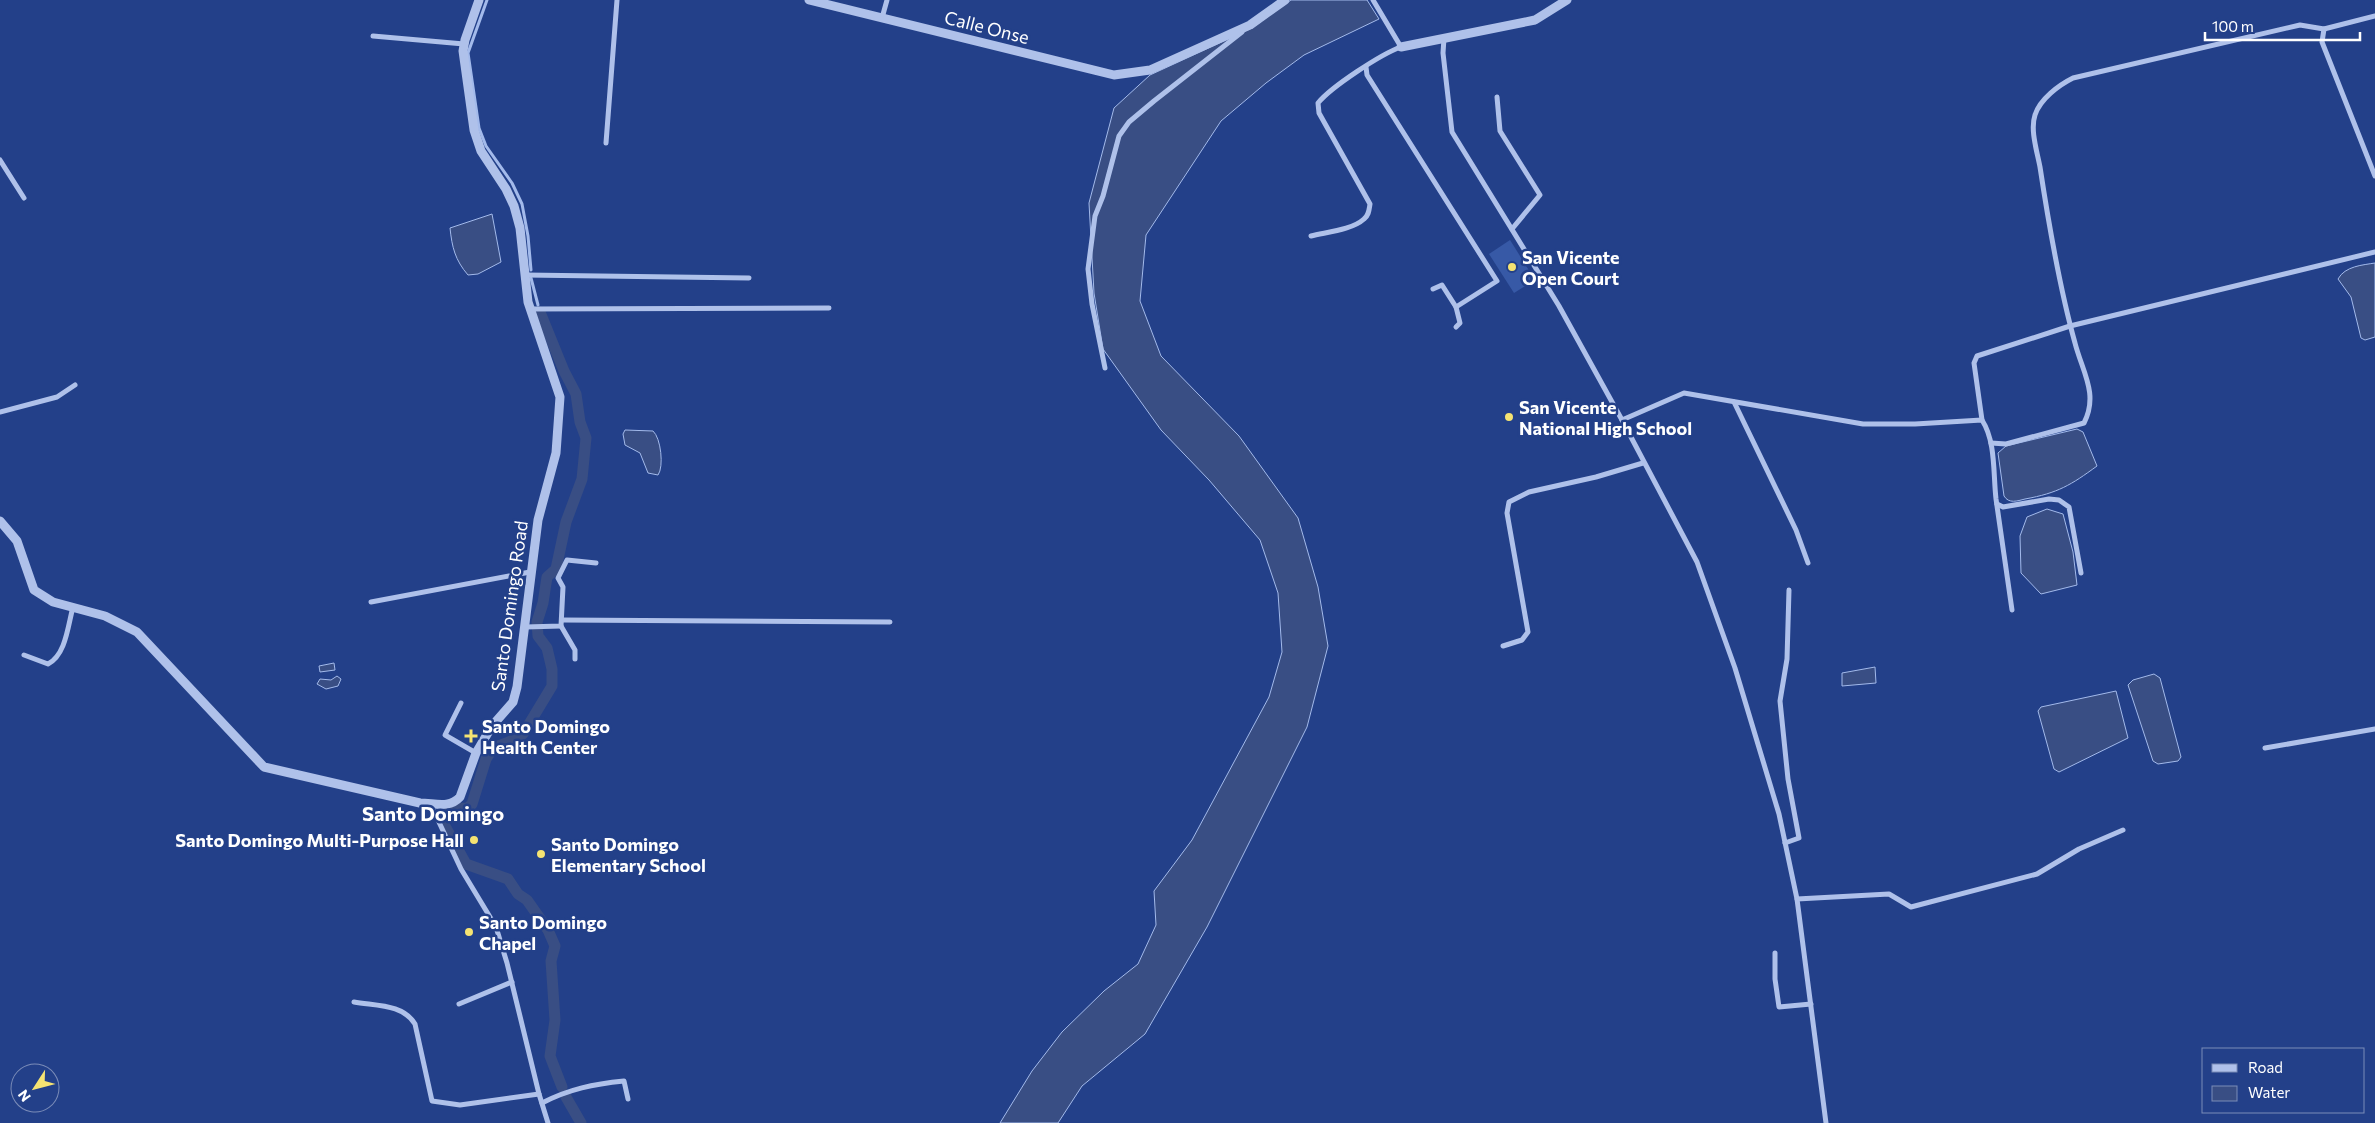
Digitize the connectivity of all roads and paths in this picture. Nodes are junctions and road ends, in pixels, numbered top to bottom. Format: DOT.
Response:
graph roads {
  1 [pos="479,0"];
  2 [pos="617,0"];
  3 [pos="810,0"];
  4 [pos="887,0"];
  5 [pos="1285,0"];
  6 [pos="1373,0"];
  7 [pos="1567,0"];
  8 [pos="2375,16"];
  9 [pos="882,19"];
  10 [pos="1250,25"];
  11 [pos="2324,29"];
  12 [pos="373,36"];
  13 [pos="1444,38"];
  14 [pos="464,44"];
  15 [pos="1401,47"];
  16 [pos="1366,67"];
  17 [pos="1497,97"];
  18 [pos="606,143"];
  19 [pos="0,160"];
  20 [pos="2375,176"];
  21 [pos="24,198"];
  22 [pos="1512,229"];
  23 [pos="1311,236"];
  24 [pos="2375,252"];
  25 [pos="525,275"];
  26 [pos="749,278"];
  27 [pos="1433,289"];
  28 [pos="1456,306"];
  29 [pos="829,308"];
  30 [pos="530,309"];
  31 [pos="2070,326"];
  32 [pos="1456,327"];
  33 [pos="1105,368"];
  34 [pos="75,385"];
  35 [pos="1734,402"];
  36 [pos="0,412"];
  37 [pos="1622,420"];
  38 [pos="1982,420"];
  39 [pos="1991,442"];
  40 [pos="1643,463"];
  41 [pos="1997,504"];
  42 [pos="0,521"];
  43 [pos="596,563"];
  44 [pos="1808,563"];
  45 [pos="530,572"];
  46 [pos="2081,573"];
  47 [pos="1789,590"];
  48 [pos="371,602"];
  49 [pos="73,607"];
  50 [pos="2012,610"];
  51 [pos="562,620"];
  52 [pos="890,622"];
  53 [pos="561,626"];
  54 [pos="529,627"];
  55 [pos="1503,646"];
  56 [pos="24,655"];
  57 [pos="575,658"];
  58 [pos="462,703"];
  59 [pos="2375,729"];
  60 [pos="2265,748"];
  61 [pos="476,753"];
  62 [pos="430,803"];
  63 [pos="2123,830"];
  64 [pos="1785,843"];
  65 [pos="1797,899"];
  66 [pos="1775,953"];
  67 [pos="512,982"];
  68 [pos="354,1002"];
  69 [pos="459,1004"];
  70 [pos="1811,1004"];
  71 [pos="538,1094"];
  72 [pos="628,1099"];
  73 [pos="542,1103"];
  74 [pos="548,1123"];
  75 [pos="1821,1123"];
  76 [pos="1826,1123"];
  1 -- 14 [label="street, Santo Domingo Road"];
  2 -- 18 [label="street"];
  3 -- 9 [label="street, Calle Onse"];
  4 -- 9 [label="street"];
  5 -- 10 [label="street, Calle Onse"];
  6 -- 15 [label="street"];
  7 -- 13 [label="street"];
  8 -- 11 [label="street"];
  9 -- 10 [label="street, Calle Onse"];
  10 -- 33 [label="street"];
  11 -- 20 [label="street"];
  11 -- 31 [label="street"];
  12 -- 14 [label="street"];
  13 -- 15 [label="street"];
  13 -- 22 [label="street"];
  14 -- 25 [label="street, Santo Domingo Road"];
  15 -- 16 [label="street"];
  16 -- 23 [label="street"];
  16 -- 28 [label="street"];
  17 -- 22 [label="street"];
  19 -- 21 [label="street"];
  22 -- 37 [label="street"];
  24 -- 31 [label="street"];
  25 -- 26 [label="street"];
  25 -- 30 [label="street, Santo Domingo Road"];
  27 -- 28 [label="street"];
  28 -- 32 [label="street"];
  29 -- 30 [label="street"];
  30 -- 45 [label="street, Santo Domingo Road"];
  31 -- 38 [label="street"];
  31 -- 39 [label="street"];
  34 -- 36 [label="street"];
  35 -- 37 [label="street"];
  35 -- 38 [label="street"];
  35 -- 44 [label="street"];
  37 -- 40 [label="street"];
  38 -- 39 [label="street"];
  39 -- 41 [label="street"];
  40 -- 55 [label="street"];
  40 -- 64 [label="street"];
  41 -- 46 [label="street"];
  41 -- 50 [label="street"];
  42 -- 49 [label="street, Santo Domingo Road"];
  43 -- 51 [label="street"];
  45 -- 48 [label="street"];
  45 -- 54 [label="street, Santo Domingo Road"];
  47 -- 64 [label="street"];
  49 -- 56 [label="street"];
  49 -- 62 [label="street, Santo Domingo Road"];
  51 -- 52 [label="street"];
  51 -- 53 [label="street"];
  53 -- 54 [label="street"];
  53 -- 57 [label="street"];
  54 -- 61 [label="street, Santo Domingo Road"];
  58 -- 61 [label="street"];
  59 -- 60 [label="street"];
  61 -- 62 [label="street, Santo Domingo Road"];
  62 -- 67 [label="street"];
  63 -- 65 [label="street"];
  64 -- 65 [label="street"];
  65 -- 70 [label="street"];
  66 -- 70 [label="street"];
  67 -- 69 [label="street"];
  67 -- 71 [label="street"];
  68 -- 71 [label="street"];
  70 -- 76 [label="street"];
  71 -- 73 [label="street"];
  72 -- 73 [label="street"];
  73 -- 74 [label="street"];
  75 -- 76 [label="street"];
}
